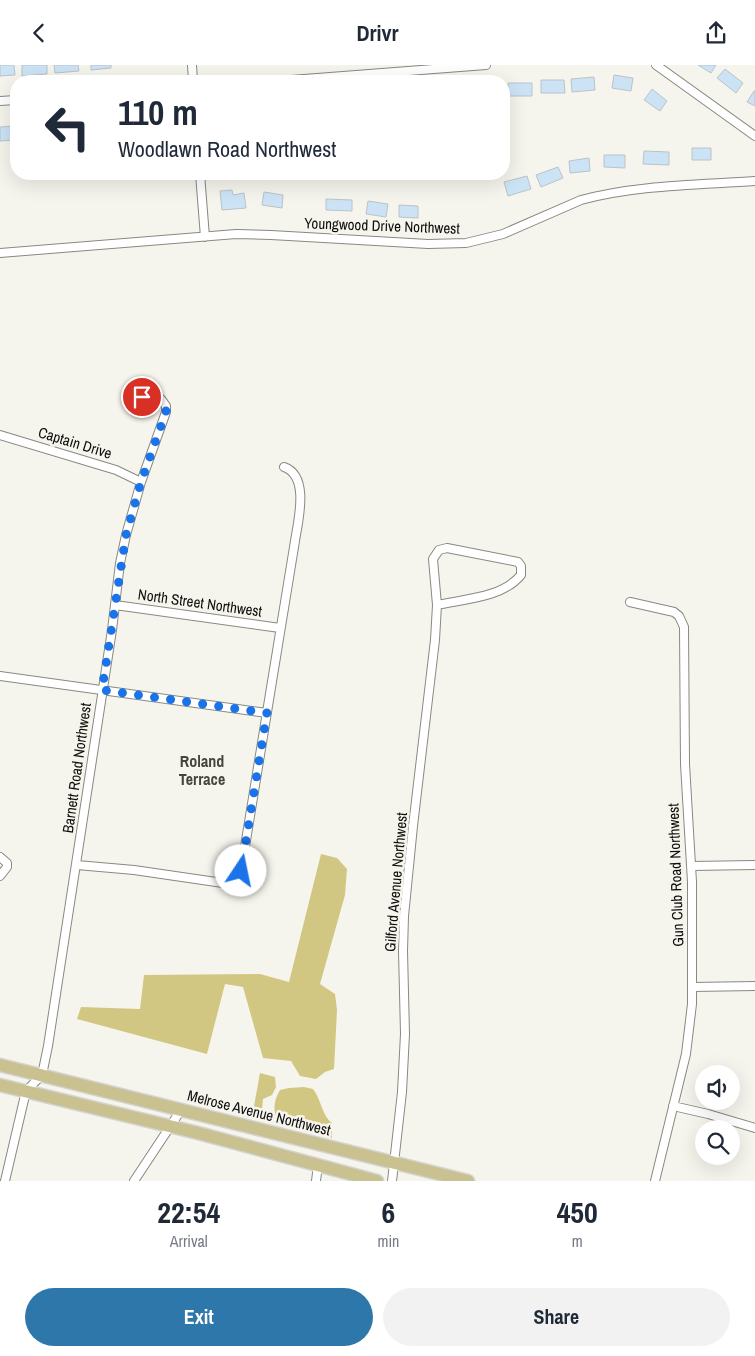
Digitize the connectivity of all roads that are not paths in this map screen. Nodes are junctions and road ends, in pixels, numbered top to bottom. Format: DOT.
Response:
graph roads {
  1 [pos="486,65"];
  2 [pos="656,65"];
  3 [pos="356,75"];
  4 [pos="755,136"];
  5 [pos="200,180"];
  6 [pos="755,181"];
  7 [pos="205,237"];
  8 [pos="0,253"];
  9 [pos="142,397"];
  10 [pos="0,435"];
  11 [pos="284,467"];
  12 [pos="141,482"];
  13 [pos="630,602"];
  14 [pos="115,605"];
  15 [pos="437,605"];
  16 [pos="280,628"];
  17 [pos="0,676"];
  18 [pos="102,690"];
  19 [pos="267,713"];
  20 [pos="0,857"];
  21 [pos="76,865"];
  22 [pos="755,865"];
  23 [pos="691,866"];
  24 [pos="0,876"];
  25 [pos="755,986"];
  26 [pos="692,987"];
  27 [pos="0,1065"];
  28 [pos="42,1075"];
  29 [pos="0,1085"];
  30 [pos="26,1091"];
  31 [pos="674,1106"];
  32 [pos="181,1110"];
  33 [pos="170,1127"];
  34 [pos="755,1128"];
  35 [pos="394,1163"];
  36 [pos="318,1165"];
  37 [pos="5,1181"];
  38 [pos="134,1181"];
  39 [pos="316,1181"];
  40 [pos="378,1181"];
  41 [pos="392,1181"];
  42 [pos="468,1181"];
  43 [pos="655,1181"];
  1 -- 3 [label="street"];
  2 -- 4 [label="street"];
  5 -- 7 [label="street"];
  6 -- 7 [label="street, Youngwood Drive Northwest"];
  7 -- 8 [label="street, Youngwood Drive Northwest"];
  9 -- 12 [label="street, Barnett Road Northwest"];
  10 -- 12 [label="street, Captain Drive"];
  11 -- 16 [label="street"];
  12 -- 14 [label="street, Barnett Road Northwest"];
  13 -- 23 [label="street, Gun Club Road Northwest"];
  14 -- 16 [label="street, North Street Northwest"];
  14 -- 18 [label="street, Barnett Road Northwest"];
  15 -- 15 [label="street, Gilford Avenue Northwest"];
  15 -- 35 [label="street, Gilford Avenue Northwest"];
  16 -- 19 [label="street"];
  17 -- 18 [label="street"];
  18 -- 19 [label="street"];
  18 -- 21 [label="street, Barnett Road Northwest"];
  19 -- 21 [label="street"];
  20 -- 24 [label="street"];
  21 -- 28 [label="street, Barnett Road Northwest"];
  22 -- 23 [label="street"];
  23 -- 26 [label="street, Gun Club Road Northwest"];
  25 -- 26 [label="street"];
  26 -- 31 [label="street, Gun Club Road Northwest"];
  27 -- 28 [label="main road, Melrose Avenue Northwest"];
  28 -- 30 [label="street"];
  28 -- 32 [label="main road, Melrose Avenue Northwest"];
  29 -- 30 [label="main road"];
  30 -- 33 [label="main road"];
  30 -- 37 [label="street"];
  31 -- 34 [label="street"];
  31 -- 43 [label="street, Gun Club Road Northwest"];
  32 -- 33 [label="street"];
  32 -- 35 [label="main road, Melrose Avenue Northwest"];
  33 -- 36 [label="main road"];
  33 -- 38 [label="street"];
  35 -- 41 [label="street, Gilford Avenue Northwest"];
  35 -- 42 [label="main road, Melrose Avenue Northwest"];
  36 -- 39 [label="street"];
  36 -- 40 [label="main road"];
}
